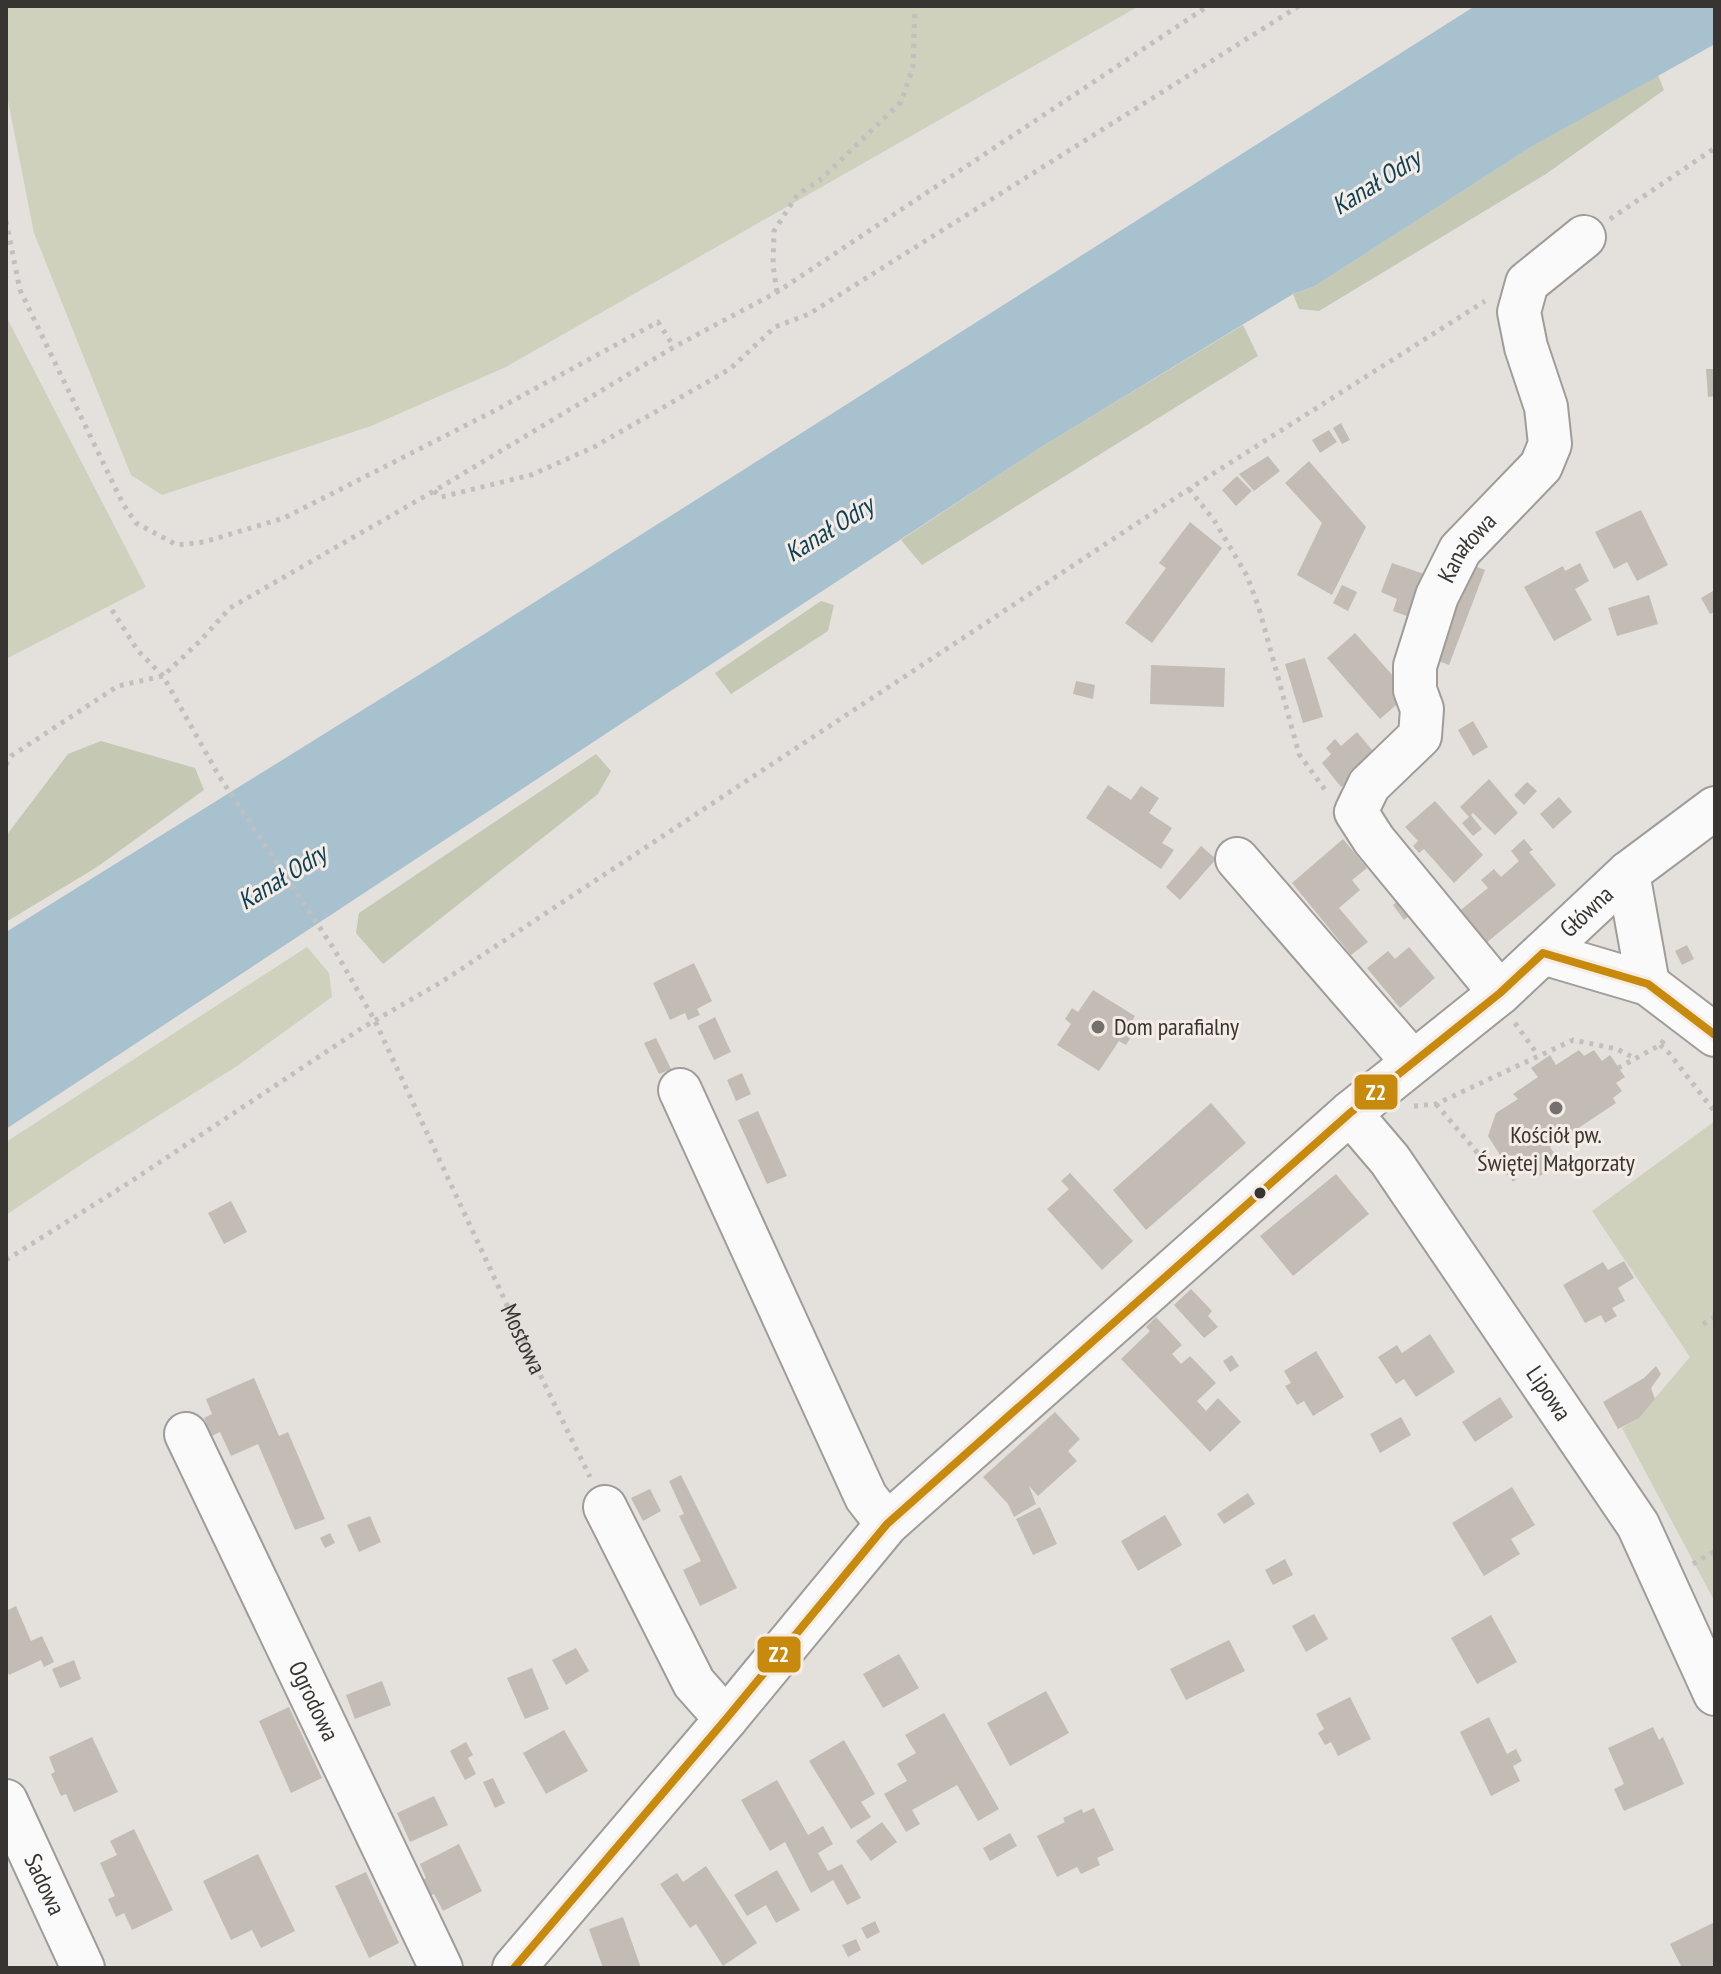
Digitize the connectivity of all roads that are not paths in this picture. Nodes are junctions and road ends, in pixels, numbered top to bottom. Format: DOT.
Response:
graph roads {
  1 [pos="1584,237"];
  2 [pos="1715,808"];
  3 [pos="1237,859"];
  4 [pos="1628,873"];
  5 [pos="1543,953"];
  6 [pos="1648,984"];
  7 [pos="1505,1005"];
  8 [pos="1715,1035"];
  9 [pos="1413,1062"];
  10 [pos="680,1090"];
  11 [pos="1350,1113"];
  12 [pos="186,1434"];
  13 [pos="605,1507"];
  14 [pos="887,1524"];
  15 [pos="1715,1694"];
  16 [pos="726,1719"];
  17 [pos="6,1801"];
  18 [pos="83,1968"];
  19 [pos="441,1968"];
  20 [pos="514,1968"];
  1 -- 7 [label="street, Kanałowa"];
  2 -- 4 [label="street, Główna"];
  3 -- 9 [label="street"];
  4 -- 5 [label="street, Główna"];
  4 -- 6 [label="street"];
  5 -- 6 [label="street"];
  5 -- 7 [label="street, Główna"];
  6 -- 8 [label="street"];
  7 -- 9 [label="street, Główna"];
  9 -- 11 [label="street, Główna"];
  10 -- 14 [label="street"];
  11 -- 14 [label="street, Główna"];
  11 -- 15 [label="street, Lipowa"];
  12 -- 19 [label="street, Ogrodowa"];
  13 -- 16 [label="street"];
  14 -- 16 [label="street, Główna"];
  16 -- 20 [label="street, Główna"];
  17 -- 18 [label="street, Sadowa"];
}
